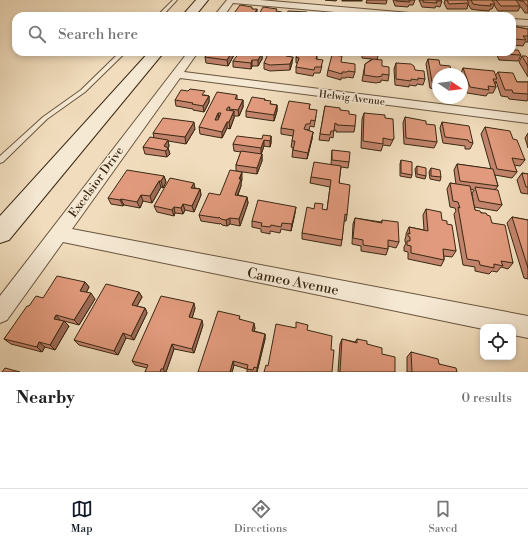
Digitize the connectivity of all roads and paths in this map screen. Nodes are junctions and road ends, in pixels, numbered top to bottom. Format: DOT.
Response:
graph roads {
  1 [pos="175,0"];
  2 [pos="202,0"];
  3 [pos="231,0"];
  4 [pos="163,12"];
  5 [pos="192,12"];
  6 [pos="222,12"];
  7 [pos="365,12"];
  8 [pos="516,22"];
  9 [pos="528,23"];
  10 [pos="119,56"];
  11 [pos="154,56"];
  12 [pos="190,56"];
  13 [pos="176,74"];
  14 [pos="528,120"];
  15 [pos="0,160"];
  16 [pos="0,233"];
  17 [pos="58,234"];
  18 [pos="0,313"];
  19 [pos="528,327"];
  1 -- 4 [label="lane"];
  2 -- 5 [label="main road"];
  3 -- 6 [label="street"];
  3 -- 7 [label="street"];
  8 -- 9 [label="street"];
  10 -- 15 [label="lane"];
  11 -- 16 [label="main road"];
  12 -- 13 [label="street, Excelsior Drive"];
  13 -- 14 [label="street, Helwig Avenue"];
  13 -- 17 [label="street, Excelsior Drive"];
  17 -- 18 [label="street, Excelsior Drive"];
  17 -- 19 [label="street, Cameo Avenue"];
}
